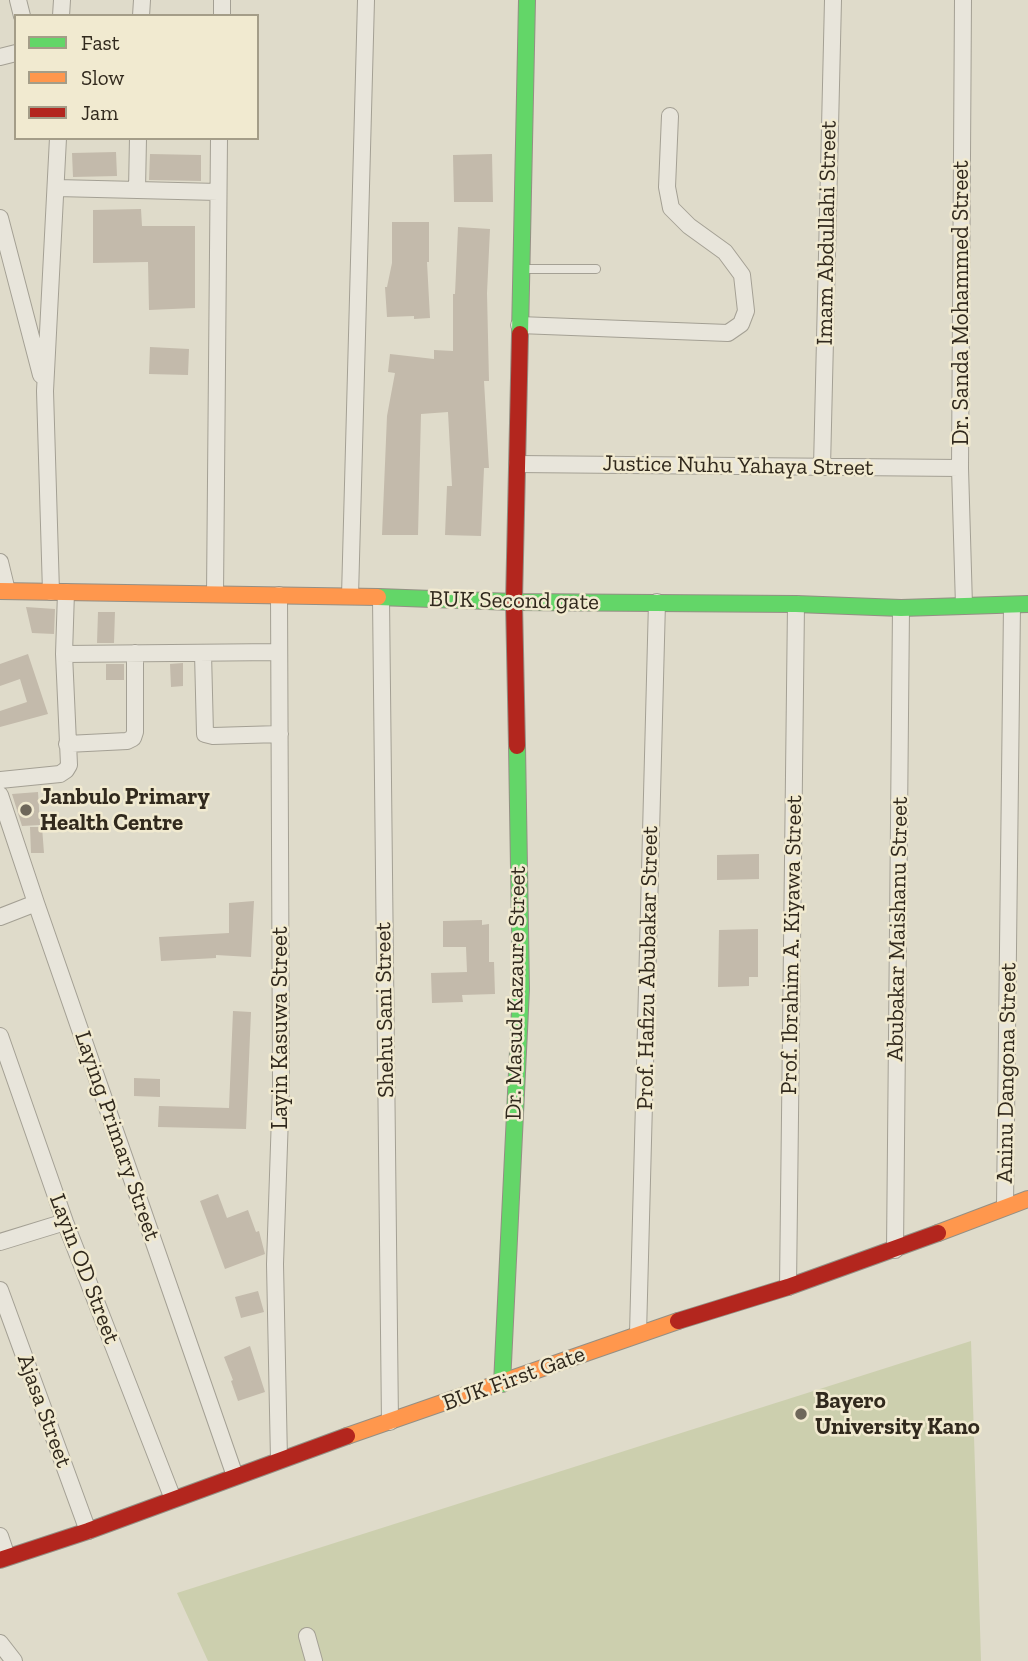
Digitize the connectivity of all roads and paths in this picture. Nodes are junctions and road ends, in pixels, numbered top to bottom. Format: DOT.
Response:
graph roads {
  1 [pos="366,0"];
  2 [pos="527,0"];
  3 [pos="833,0"];
  4 [pos="963,0"];
  5 [pos="670,116"];
  6 [pos="58,140"];
  7 [pos="138,140"];
  8 [pos="219,140"];
  9 [pos="57,188"];
  10 [pos="137,190"];
  11 [pos="218,192"];
  12 [pos="0,218"];
  13 [pos="520,269"];
  14 [pos="596,269"];
  15 [pos="519,325"];
  16 [pos="45,391"];
  17 [pos="517,464"];
  18 [pos="822,467"];
  19 [pos="960,468"];
  20 [pos="0,562"];
  21 [pos="4,591"];
  22 [pos="58,592"];
  23 [pos="215,594"];
  24 [pos="279,595"];
  25 [pos="350,596"];
  26 [pos="381,598"];
  27 [pos="514,602"];
  28 [pos="657,602"];
  29 [pos="796,604"];
  30 [pos="1020,605"];
  31 [pos="964,606"];
  32 [pos="901,608"];
  33 [pos="278,652"];
  34 [pos="135,653"];
  35 [pos="203,653"];
  36 [pos="64,654"];
  37 [pos="281,734"];
  38 [pos="67,744"];
  39 [pos="0,780"];
  40 [pos="0,794"];
  41 [pos="36,903"];
  42 [pos="0,918"];
  43 [pos="0,1036"];
  44 [pos="1028,1199"];
  45 [pos="1006,1206"];
  46 [pos="65,1222"];
  47 [pos="0,1242"];
  48 [pos="895,1250"];
  49 [pos="788,1287"];
  50 [pos="0,1290"];
  51 [pos="638,1334"];
  52 [pos="502,1384"];
  53 [pos="390,1422"];
  54 [pos="279,1460"];
  55 [pos="235,1476"];
  56 [pos="173,1499"];
  57 [pos="88,1531"];
  58 [pos="0,1536"];
  59 [pos="4,1558"];
  60 [pos="307,1636"];
  61 [pos="0,1643"];
  62 [pos="14,1661"];
  63 [pos="314,1661"];
  1 -- 25 [label="street"];
  2 -- 13 [label="street, Dr. Masud Kazaure Street"];
  3 -- 18 [label="street, Imam Abdullahi Street"];
  4 -- 19 [label="street, Dr. Sanda Mohammed Street"];
  5 -- 15 [label="street"];
  6 -- 9 [label="street"];
  7 -- 10 [label="street"];
  8 -- 11 [label="street"];
  9 -- 10 [label="street"];
  9 -- 16 [label="street"];
  10 -- 11 [label="street"];
  11 -- 23 [label="street"];
  12 -- 16 [label="street"];
  13 -- 14 [label="lane"];
  13 -- 15 [label="street, Dr. Masud Kazaure Street"];
  15 -- 17 [label="street, Dr. Masud Kazaure Street"];
  16 -- 22 [label="street"];
  17 -- 18 [label="street, Justice Nuhu Yahaya Street"];
  17 -- 27 [label="street, Dr. Masud Kazaure Street"];
  18 -- 19 [label="street, Justice Nuhu Yahaya Street"];
  19 -- 31 [label="street, Dr. Sanda Mohammed Street"];
  20 -- 21 [label="street"];
  21 -- 22 [label="street, BUK Second gate"];
  22 -- 23 [label="street, BUK Second gate"];
  22 -- 36 [label="street"];
  23 -- 24 [label="street, BUK Second gate"];
  24 -- 25 [label="street, BUK Second gate"];
  24 -- 33 [label="street, Layin Kasuwa Street"];
  25 -- 26 [label="street, BUK Second gate"];
  26 -- 27 [label="street, BUK Second gate"];
  26 -- 53 [label="street, Shehu Sani Street"];
  27 -- 28 [label="street, BUK Second gate"];
  27 -- 52 [label="street, Dr. Masud Kazaure Street"];
  28 -- 29 [label="street, BUK Second gate"];
  28 -- 51 [label="street, Prof. Hafizu Abubakar Street"];
  29 -- 32 [label="street, BUK Second gate"];
  29 -- 49 [label="street, Prof. Ibrahim A. Kiyawa Street"];
  30 -- 31 [label="street, BUK Second gate"];
  30 -- 45 [label="street, Aninu Dangona Street"];
  31 -- 32 [label="street, BUK Second gate"];
  32 -- 48 [label="street, Abubakar Maishanu Street"];
  33 -- 35 [label="street"];
  33 -- 37 [label="street, Layin Kasuwa Street"];
  34 -- 35 [label="street"];
  34 -- 36 [label="street"];
  34 -- 38 [label="street"];
  35 -- 37 [label="street"];
  36 -- 38 [label="street"];
  37 -- 54 [label="street, Layin Kasuwa Street"];
  38 -- 39 [label="street"];
  40 -- 41 [label="street, Laying Primary Street"];
  41 -- 42 [label="street"];
  41 -- 55 [label="street, Laying Primary Street"];
  43 -- 46 [label="street, Layin OD Street"];
  44 -- 45 [label="street, BUK First Gate"];
  45 -- 48 [label="street, BUK First Gate"];
  46 -- 47 [label="street"];
  46 -- 56 [label="street, Layin OD Street"];
  48 -- 49 [label="street, BUK First Gate"];
  49 -- 51 [label="street, BUK First Gate"];
  50 -- 57 [label="street, Ajasa Street"];
  51 -- 52 [label="street, BUK First Gate"];
  52 -- 53 [label="street, BUK First Gate"];
  53 -- 54 [label="street, BUK First Gate"];
  54 -- 55 [label="street, BUK First Gate"];
  55 -- 56 [label="street, BUK First Gate"];
  56 -- 57 [label="street, BUK First Gate"];
  57 -- 59 [label="street, BUK First Gate"];
  58 -- 59 [label="street"];
  60 -- 63 [label="street"];
  61 -- 62 [label="street"];
}
